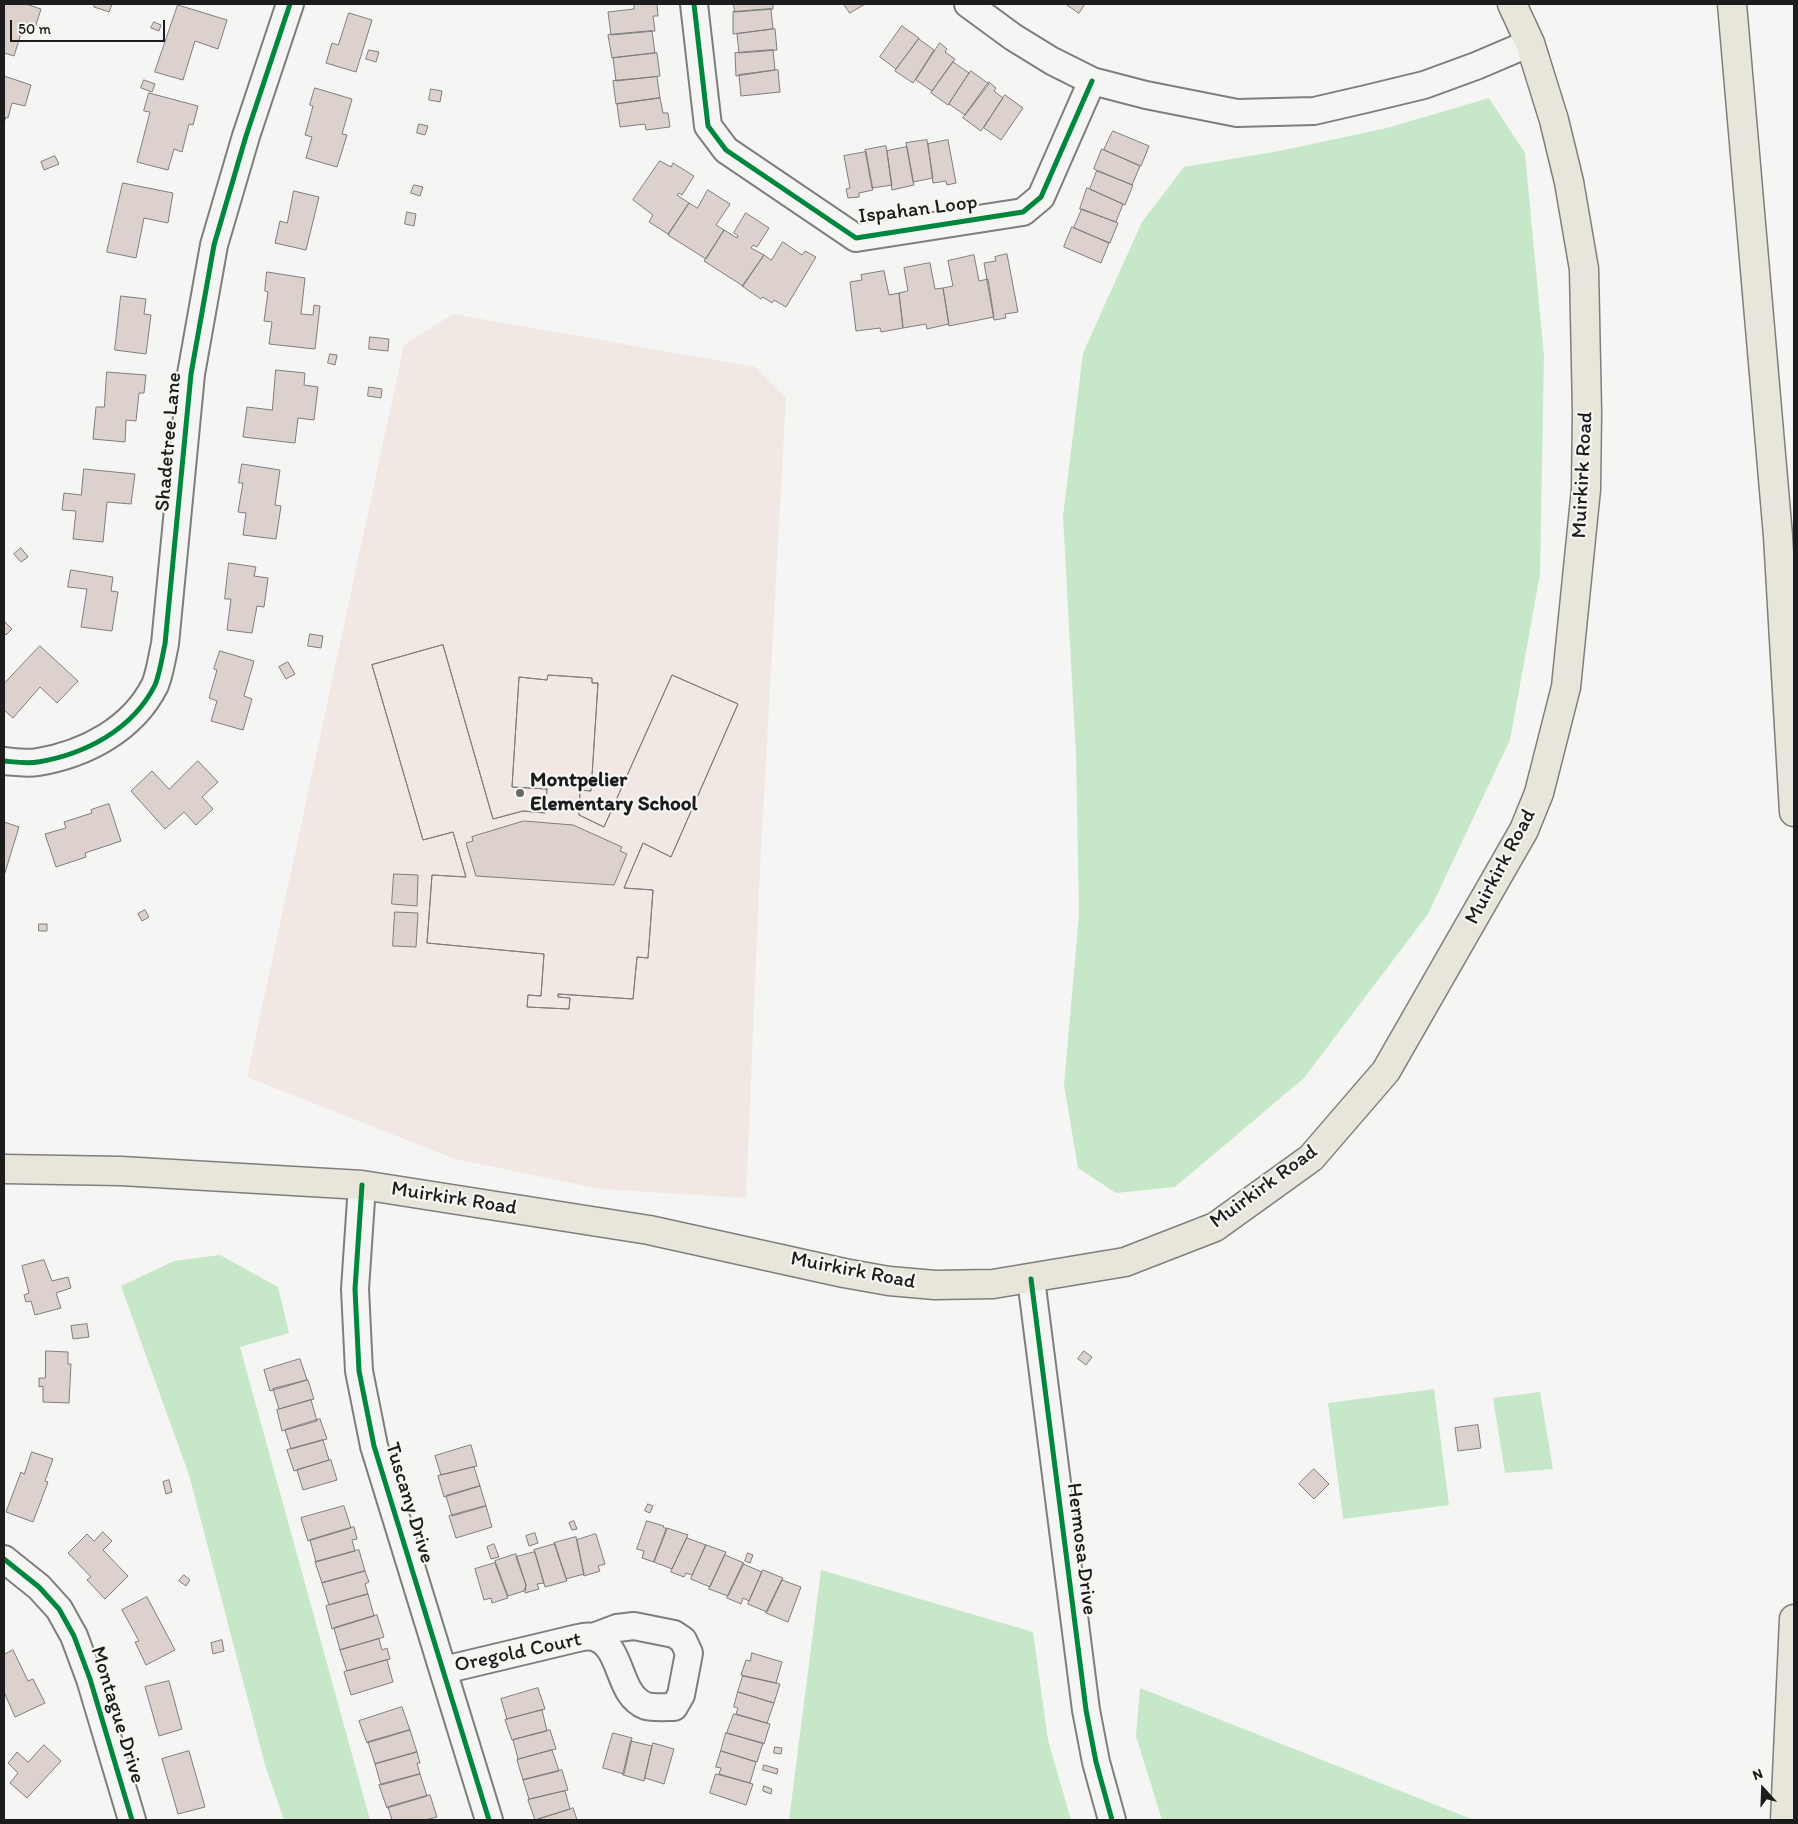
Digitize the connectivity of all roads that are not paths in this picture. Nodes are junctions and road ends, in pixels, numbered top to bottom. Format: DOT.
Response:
graph roads {
  1 [pos="290,4"];
  2 [pos="694,4"];
  3 [pos="968,4"];
  4 [pos="1512,4"];
  5 [pos="1732,4"];
  6 [pos="1530,42"];
  7 [pos="1092,81"];
  8 [pos="4,761"];
  9 [pos="1794,812"];
  10 [pos="4,1169"];
  11 [pos="362,1185"];
  12 [pos="1031,1279"];
  13 [pos="4,1559"];
  14 [pos="1794,1619"];
  15 [pos="593,1637"];
  16 [pos="444,1670"];
  17 [pos="131,1820"];
  18 [pos="489,1820"];
  19 [pos="1112,1820"];
  20 [pos="1784,1820"];
  1 -- 8 [label="street, Shadetree Lane"];
  2 -- 7 [label="street, Ispahan Loop"];
  3 -- 7 [label="street"];
  4 -- 6 [label="main road, Muirkirk Road"];
  5 -- 9 [label="main road"];
  6 -- 7 [label="street"];
  6 -- 12 [label="main road, Muirkirk Road"];
  10 -- 11 [label="main road, Muirkirk Road"];
  11 -- 12 [label="main road, Muirkirk Road"];
  11 -- 16 [label="street, Tuscany Drive"];
  12 -- 19 [label="street, Hermosa Drive"];
  13 -- 17 [label="street, Montague Drive"];
  14 -- 20 [label="main road"];
  15 -- 16 [label="street, Oregold Court"];
  16 -- 18 [label="street, Tuscany Drive"];
}
